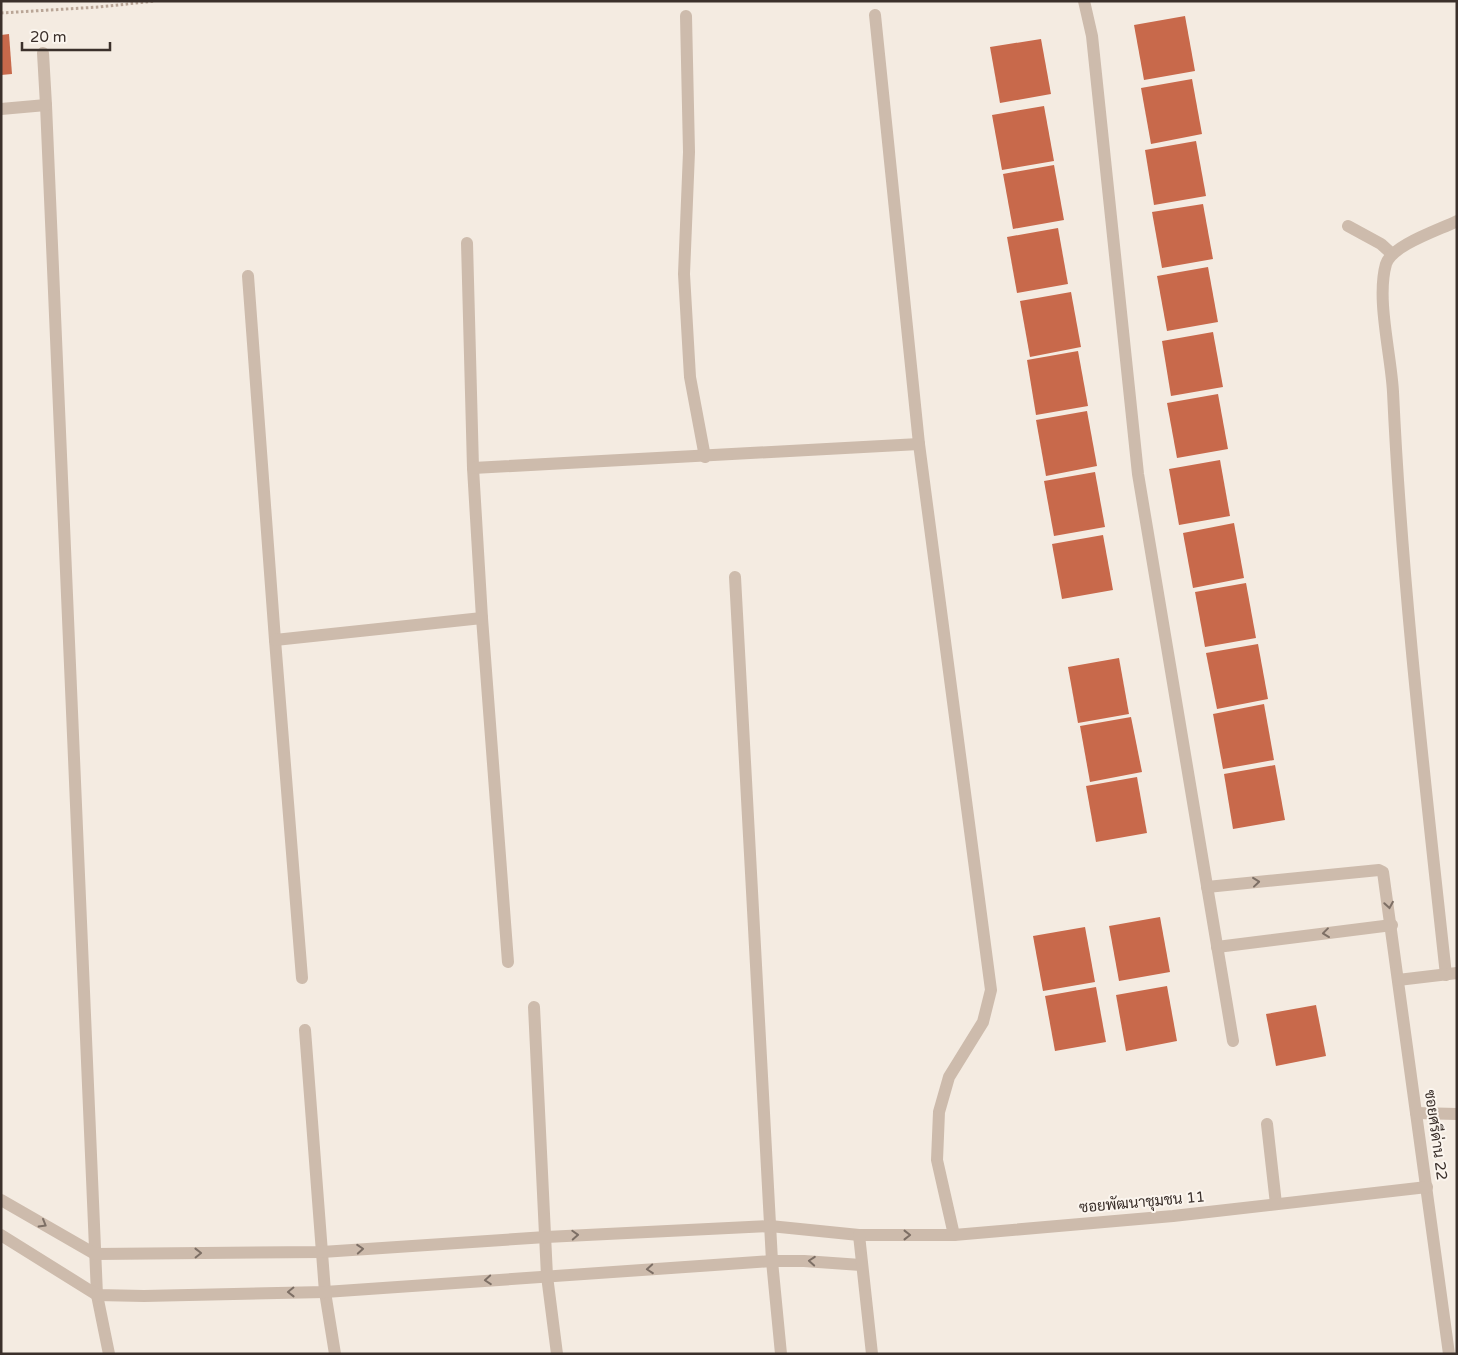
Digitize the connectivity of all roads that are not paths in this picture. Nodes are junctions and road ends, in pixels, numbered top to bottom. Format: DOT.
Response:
graph roads {
  1 [pos="1084,1"];
  2 [pos="874,15"];
  3 [pos="686,16"];
  4 [pos="43,53"];
  5 [pos="46,105"];
  6 [pos="1,108"];
  7 [pos="1457,221"];
  8 [pos="1348,226"];
  9 [pos="467,243"];
  10 [pos="1392,254"];
  11 [pos="248,276"];
  12 [pos="919,444"];
  13 [pos="705,457"];
  14 [pos="473,468"];
  15 [pos="735,577"];
  16 [pos="482,618"];
  17 [pos="275,640"];
  18 [pos="1207,886"];
  19 [pos="1392,925"];
  20 [pos="1217,946"];
  21 [pos="508,962"];
  22 [pos="1452,974"];
  23 [pos="302,978"];
  24 [pos="1398,980"];
  25 [pos="534,1007"];
  26 [pos="305,1030"];
  27 [pos="1233,1041"];
  28 [pos="1416,1113"];
  29 [pos="1457,1114"];
  30 [pos="1267,1124"];
  31 [pos="1427,1187"];
  32 [pos="1,1200"];
  33 [pos="1276,1204"];
  34 [pos="770,1226"];
  35 [pos="1,1235"];
  36 [pos="859,1235"];
  37 [pos="954,1235"];
  38 [pos="546,1237"];
  39 [pos="322,1252"];
  40 [pos="95,1254"];
  41 [pos="772,1261"];
  42 [pos="861,1265"];
  43 [pos="547,1276"];
  44 [pos="325,1292"];
  45 [pos="97,1295"];
  46 [pos="109,1354"];
  47 [pos="335,1354"];
  48 [pos="558,1354"];
  49 [pos="781,1354"];
  50 [pos="872,1354"];
  51 [pos="1449,1354"];
  1 -- 18 [label="street"];
  2 -- 12 [label="street"];
  3 -- 13 [label="street"];
  4 -- 5 [label="street"];
  5 -- 6 [label="street"];
  5 -- 40 [label="street"];
  7 -- 10 [label="street"];
  8 -- 10 [label="street"];
  9 -- 14 [label="street"];
  10 -- 22 [label="street"];
  11 -- 17 [label="street"];
  12 -- 13 [label="street"];
  12 -- 37 [label="street"];
  13 -- 14 [label="street"];
  14 -- 16 [label="street"];
  15 -- 34 [label="street"];
  16 -- 17 [label="street"];
  16 -- 21 [label="street"];
  17 -- 23 [label="street"];
  18 -- 19 [label="street, ซอยศรีด่าน 22, one-way"];
  18 -- 20 [label="street"];
  19 -- 20 [label="street, one-way"];
  19 -- 24 [label="street, ซอยศรีด่าน 22"];
  20 -- 27 [label="street"];
  22 -- 24 [label="street"];
  24 -- 28 [label="street, ซอยศรีด่าน 22"];
  25 -- 38 [label="street"];
  26 -- 39 [label="street"];
  28 -- 29 [label="street"];
  28 -- 31 [label="street, ซอยศรีด่าน 22"];
  30 -- 33 [label="street"];
  31 -- 33 [label="street, ซอยพัฒนาชุมชน 11"];
  31 -- 51 [label="street, ซอยศรีด่าน 22"];
  32 -- 40 [label="street, one-way"];
  33 -- 37 [label="street, ซอยพัฒนาชุมชน 11"];
  34 -- 36 [label="street, ซอยพัฒนาชุมชน 11"];
  38 -- 34 [label="street, ซอยพัฒนาชุมชน 11, one-way"];
  34 -- 41 [label="street"];
  35 -- 45 [label="street"];
  36 -- 37 [label="street, ซอยพัฒนาชุมชน 11, one-way"];
  36 -- 42 [label="street"];
  39 -- 38 [label="street, ซอยพัฒนาชุมชน 11, one-way"];
  38 -- 43 [label="street"];
  40 -- 39 [label="street, ซอยพัฒนาชุมชน 11, one-way"];
  39 -- 44 [label="street"];
  40 -- 45 [label="street"];
  42 -- 41 [label="street, one-way"];
  41 -- 43 [label="street, one-way"];
  41 -- 49 [label="street"];
  42 -- 50 [label="street"];
  43 -- 44 [label="street, one-way"];
  43 -- 48 [label="street"];
  44 -- 45 [label="street, one-way"];
  44 -- 47 [label="street"];
  45 -- 46 [label="street"];
}
